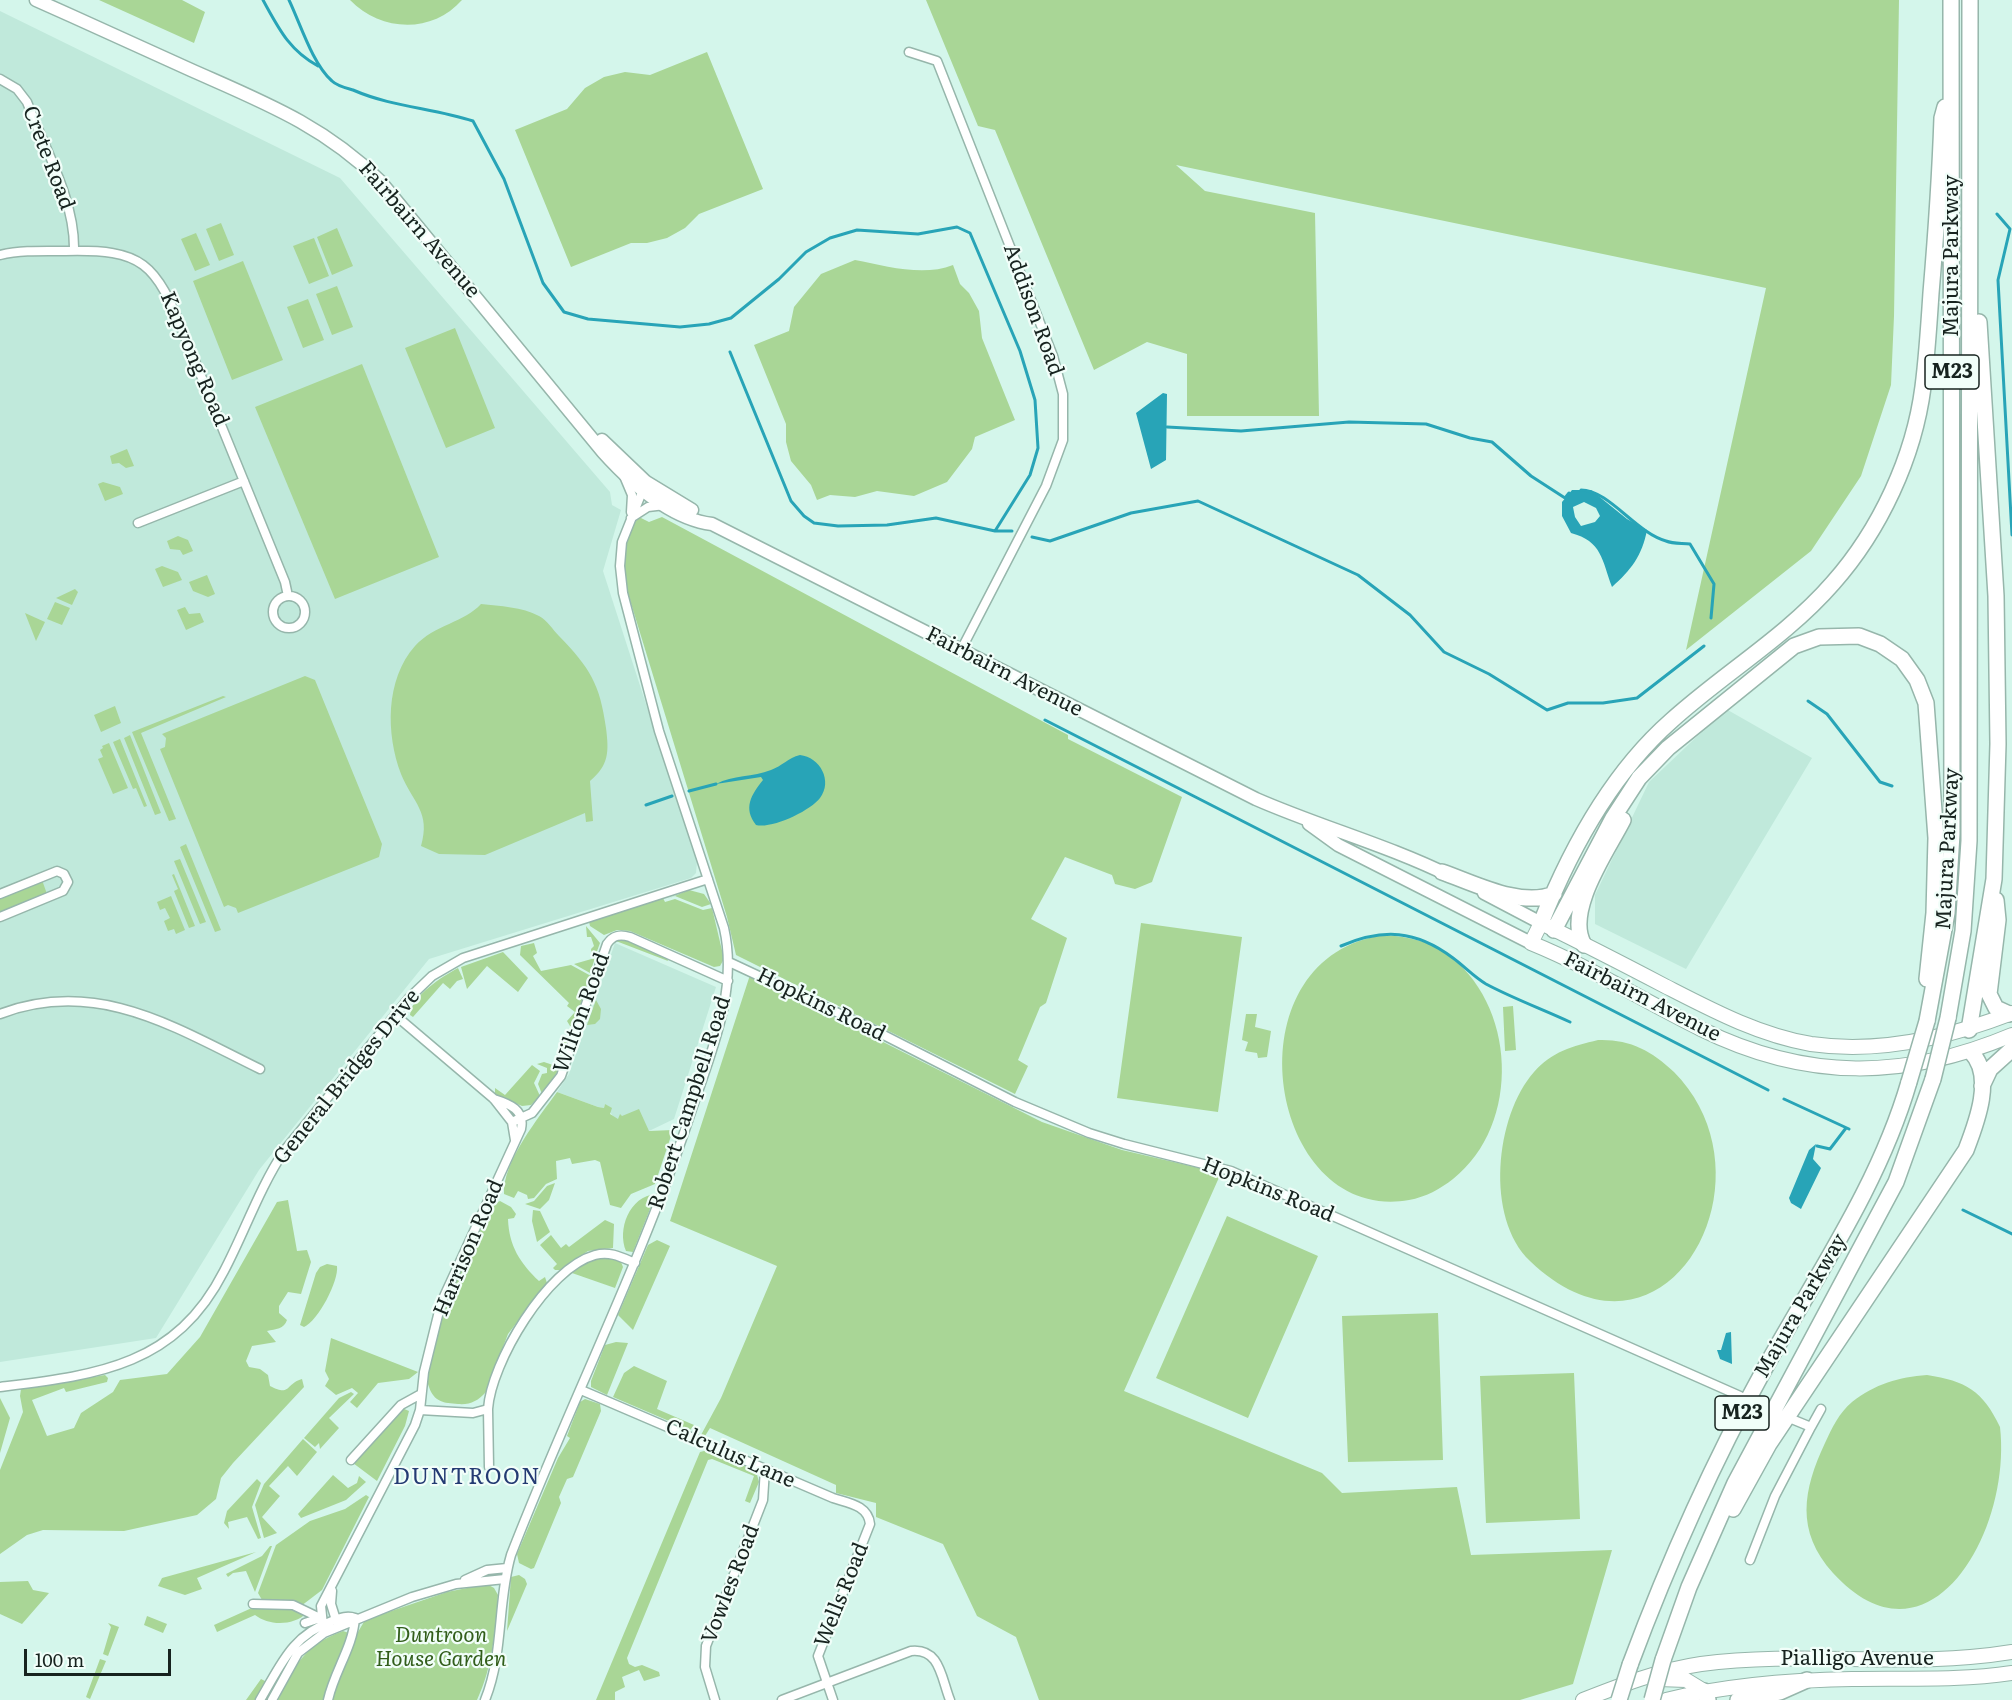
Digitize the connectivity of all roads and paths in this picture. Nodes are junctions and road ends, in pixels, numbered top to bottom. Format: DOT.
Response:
graph roads {
  1 [pos="36,0"];
  2 [pos="1951,0"];
  3 [pos="1970,0"];
  4 [pos="909,52"];
  5 [pos="0,79"];
  6 [pos="1953,81"];
  7 [pos="74,250"];
  8 [pos="0,255"];
  9 [pos="1971,287"];
  10 [pos="572,411"];
  11 [pos="624,475"];
  12 [pos="244,481"];
  13 [pos="644,486"];
  14 [pos="665,505"];
  15 [pos="630,519"];
  16 [pos="138,524"];
  17 [pos="711,524"];
  18 [pos="288,596"];
  19 [pos="961,650"];
  20 [pos="1639,778"];
  21 [pos="1298,817"];
  22 [pos="1442,873"];
  23 [pos="708,879"];
  24 [pos="1994,879"];
  25 [pos="0,894"];
  26 [pos="1554,894"];
  27 [pos="0,917"];
  28 [pos="1548,926"];
  29 [pos="1531,943"];
  30 [pos="1584,945"];
  31 [pos="1545,948"];
  32 [pos="729,962"];
  33 [pos="728,981"];
  34 [pos="0,1014"];
  35 [pos="2011,1014"];
  36 [pos="395,1015"];
  37 [pos="1927,1021"];
  38 [pos="1969,1030"];
  39 [pos="2012,1035"];
  40 [pos="1924,1041"];
  41 [pos="2012,1049"];
  42 [pos="1967,1050"];
  43 [pos="261,1069"];
  44 [pos="1982,1086"];
  45 [pos="494,1099"];
  46 [pos="522,1119"];
  47 [pos="512,1122"];
  48 [pos="514,1143"];
  49 [pos="634,1263"];
  50 [pos="0,1387"];
  51 [pos="581,1390"];
  52 [pos="421,1394"];
  53 [pos="1740,1396"];
  54 [pos="1821,1408"];
  55 [pos="488,1409"];
  56 [pos="420,1410"];
  57 [pos="1794,1420"];
  58 [pos="1811,1427"];
  59 [pos="351,1460"];
  60 [pos="489,1467"];
  61 [pos="765,1469"];
  62 [pos="870,1524"];
  63 [pos="1750,1560"];
  64 [pos="507,1568"];
  65 [pos="505,1579"];
  66 [pos="456,1584"];
  67 [pos="333,1585"];
  68 [pos="1689,1587"];
  69 [pos="253,1604"];
  70 [pos="355,1618"];
  71 [pos="336,1620"];
  72 [pos="322,1621"];
  73 [pos="304,1623"];
  74 [pos="332,1629"];
  75 [pos="2012,1652"];
  76 [pos="2012,1673"];
  77 [pos="1642,1679"];
  78 [pos="1807,1680"];
  79 [pos="826,1684"];
  80 [pos="1706,1696"];
  81 [pos="260,1700"];
  82 [pos="272,1700"];
  83 [pos="328,1700"];
  84 [pos="485,1700"];
  85 [pos="715,1700"];
  86 [pos="782,1700"];
  87 [pos="833,1700"];
  88 [pos="950,1700"];
  89 [pos="1582,1700"];
  90 [pos="1619,1700"];
  91 [pos="1652,1700"];
  92 [pos="1666,1700"];
  93 [pos="1738,1700"];
  1 -- 10 [label="main road, Fairbairn Avenue"];
  2 -- 6 [label="highway, Majura Parkway / M23"];
  3 -- 9 [label="highway, Majura Parkway / M23"];
  4 -- 19 [label="street, Addison Road"];
  5 -- 7 [label="street, Crete Road"];
  6 -- 26 [label="highway"];
  6 -- 37 [label="highway, Majura Parkway / M23"];
  7 -- 8 [label="street, Kapyong Road"];
  7 -- 12 [label="street, Kapyong Road"];
  9 -- 24 [label="highway"];
  9 -- 68 [label="highway, Majura Parkway / M23, bridge"];
  10 -- 11 [label="main road, Fairbairn Avenue"];
  10 -- 13 [label="main road, Fairbairn Avenue"];
  11 -- 13 [label="main road, Fairbairn Avenue"];
  11 -- 15 [label="street, Robert Campbell Road"];
  12 -- 16 [label="street"];
  12 -- 18 [label="street, Kapyong Road"];
  13 -- 14 [label="main road, Fairbairn Avenue"];
  13 -- 15 [label="street, Robert Campbell Road"];
  13 -- 17 [label="main road, Fairbairn Avenue"];
  14 -- 15 [label="street"];
  14 -- 17 [label="main road, Fairbairn Avenue"];
  15 -- 23 [label="street, Robert Campbell Road"];
  17 -- 19 [label="main road, Fairbairn Avenue"];
  19 -- 21 [label="main road, Fairbairn Avenue"];
  20 -- 28 [label="highway"];
  20 -- 30 [label="highway"];
  20 -- 37 [label="highway"];
  21 -- 22 [label="main road, Fairbairn Avenue"];
  21 -- 29 [label="main road, Fairbairn Avenue"];
  22 -- 26 [label="highway"];
  22 -- 28 [label="main road, Fairbairn Avenue"];
  23 -- 32 [label="street, Robert Campbell Road"];
  23 -- 36 [label="street, General Bridges Drive"];
  24 -- 35 [label="highway"];
  24 -- 38 [label="highway"];
  25 -- 27 [label="street"];
  26 -- 28 [label="highway"];
  28 -- 29 [label="main road"];
  28 -- 30 [label="main road, Fairbairn Avenue"];
  28 -- 31 [label="main road"];
  29 -- 31 [label="main road, Fairbairn Avenue"];
  30 -- 40 [label="main road, Fairbairn Avenue"];
  31 -- 42 [label="main road, Fairbairn Avenue"];
  32 -- 33 [label="street, Robert Campbell Road"];
  32 -- 53 [label="street, Hopkins Road"];
  33 -- 46 [label="street, Wilton Road"];
  33 -- 49 [label="street, Robert Campbell Road"];
  34 -- 43 [label="street"];
  35 -- 38 [label="main road, Fairbairn Avenue"];
  36 -- 45 [label="street"];
  36 -- 50 [label="street, General Bridges Drive"];
  37 -- 90 [label="highway, Majura Parkway / M23, bridge"];
  38 -- 40 [label="main road, Fairbairn Avenue"];
  38 -- 42 [label="main road"];
  39 -- 42 [label="main road, Fairbairn Avenue"];
  40 -- 42 [label="main road"];
  41 -- 44 [label="highway"];
  42 -- 44 [label="highway"];
  44 -- 68 [label="highway"];
  45 -- 46 [label="street"];
  45 -- 47 [label="street"];
  46 -- 47 [label="street, Wilton Road"];
  46 -- 48 [label="street, Harrison Road"];
  47 -- 48 [label="street, Harrison Road"];
  48 -- 52 [label="street, Harrison Road"];
  49 -- 51 [label="street, Robert Campbell Road"];
  49 -- 55 [label="street"];
  51 -- 61 [label="street, Calculus Lane"];
  51 -- 64 [label="street, Robert Campbell Road"];
  52 -- 56 [label="street, Harrison Road"];
  52 -- 59 [label="street"];
  54 -- 58 [label="street"];
  55 -- 56 [label="street"];
  55 -- 60 [label="street"];
  56 -- 67 [label="street, Harrison Road"];
  57 -- 58 [label="street"];
  58 -- 63 [label="street"];
  61 -- 62 [label="street, Calculus Lane"];
  61 -- 85 [label="street, Vowles Road"];
  62 -- 79 [label="street, Wells Road"];
  64 -- 65 [label="street, Robert Campbell Road"];
  64 -- 66 [label="street"];
  65 -- 66 [label="street"];
  65 -- 84 [label="street, Robert Campbell Road"];
  66 -- 70 [label="street"];
  67 -- 71 [label="street, Harrison Road"];
  67 -- 72 [label="street, Harrison Road"];
  68 -- 91 [label="highway, Majura Parkway / M23, bridge"];
  69 -- 72 [label="street"];
  70 -- 71 [label="street"];
  70 -- 74 [label="street"];
  70 -- 83 [label="street"];
  71 -- 72 [label="street"];
  71 -- 74 [label="street"];
  72 -- 73 [label="street"];
  72 -- 74 [label="street"];
  72 -- 81 [label="street"];
  74 -- 82 [label="street"];
  75 -- 77 [label="main road, Pialligo Avenue"];
  76 -- 78 [label="main road, Pialligo Avenue"];
  77 -- 80 [label="main road"];
  77 -- 89 [label="main road"];
  78 -- 80 [label="main road, Pialligo Avenue"];
  78 -- 93 [label="highway"];
  79 -- 86 [label="street"];
  79 -- 87 [label="street, Wells Road"];
  79 -- 88 [label="street"];
  80 -- 92 [label="main road, Pialligo Avenue"];
}
